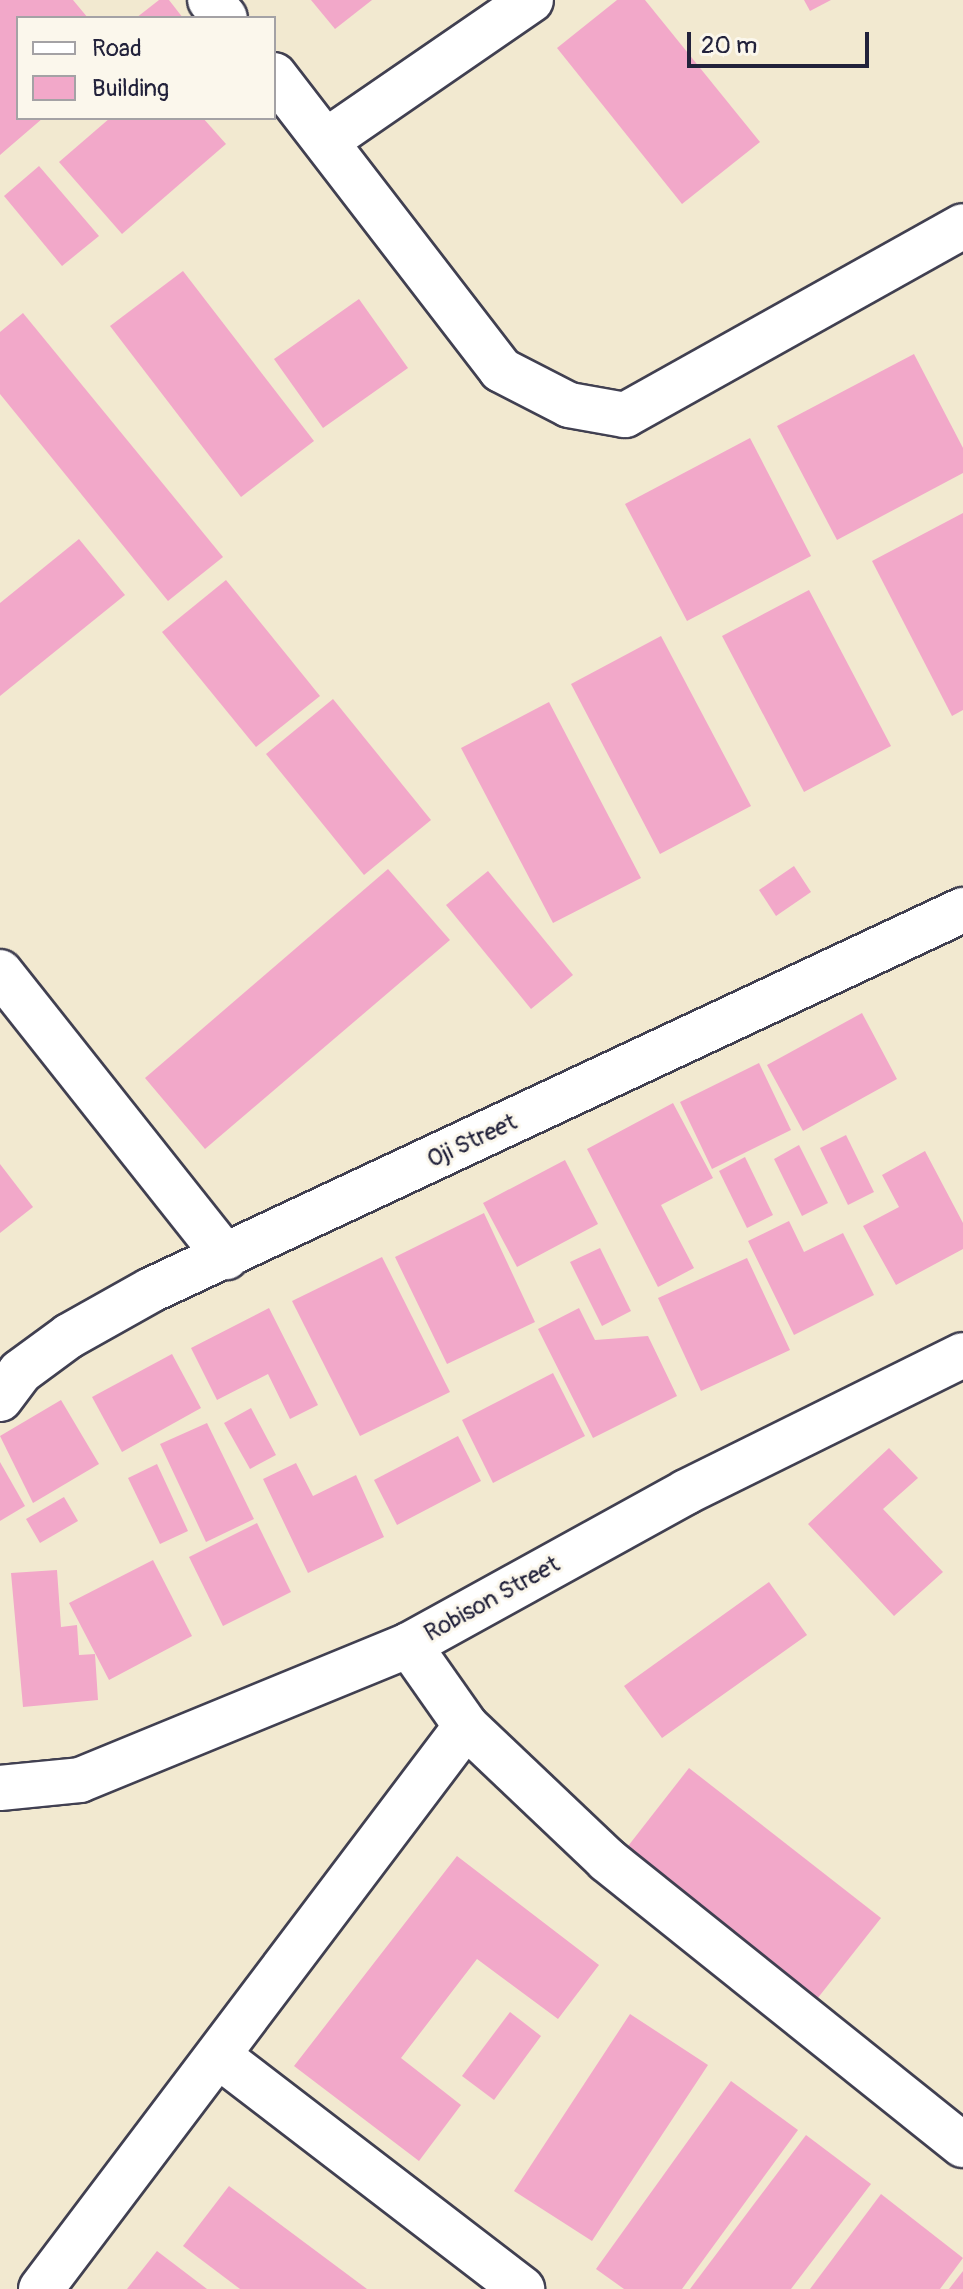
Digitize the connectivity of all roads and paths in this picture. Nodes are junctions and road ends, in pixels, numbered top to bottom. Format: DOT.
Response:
graph roads {
  1 [pos="210,0"];
  2 [pos="531,0"];
  3 [pos="223,16"];
  4 [pos="276,77"];
  5 [pos="329,139"];
  6 [pos="963,226"];
  7 [pos="960,919"];
  8 [pos="0,972"];
  9 [pos="226,1257"];
  10 [pos="963,1355"];
  11 [pos="0,1399"];
  12 [pos="409,1645"];
  13 [pos="466,1726"];
  14 [pos="0,1788"];
  15 [pos="220,2057"];
  16 [pos="963,2145"];
  17 [pos="41,2289"];
  18 [pos="522,2289"];
  1 -- 3 [label="street"];
  2 -- 5 [label="street"];
  4 -- 5 [label="street"];
  5 -- 6 [label="street"];
  7 -- 9 [label="street, Oji Street"];
  8 -- 9 [label="street"];
  9 -- 11 [label="street, Oji Street"];
  10 -- 12 [label="street, Robison Street"];
  12 -- 13 [label="street"];
  12 -- 14 [label="street, Robison Street"];
  13 -- 15 [label="street"];
  13 -- 16 [label="street"];
  15 -- 17 [label="street"];
  15 -- 18 [label="street"];
}
